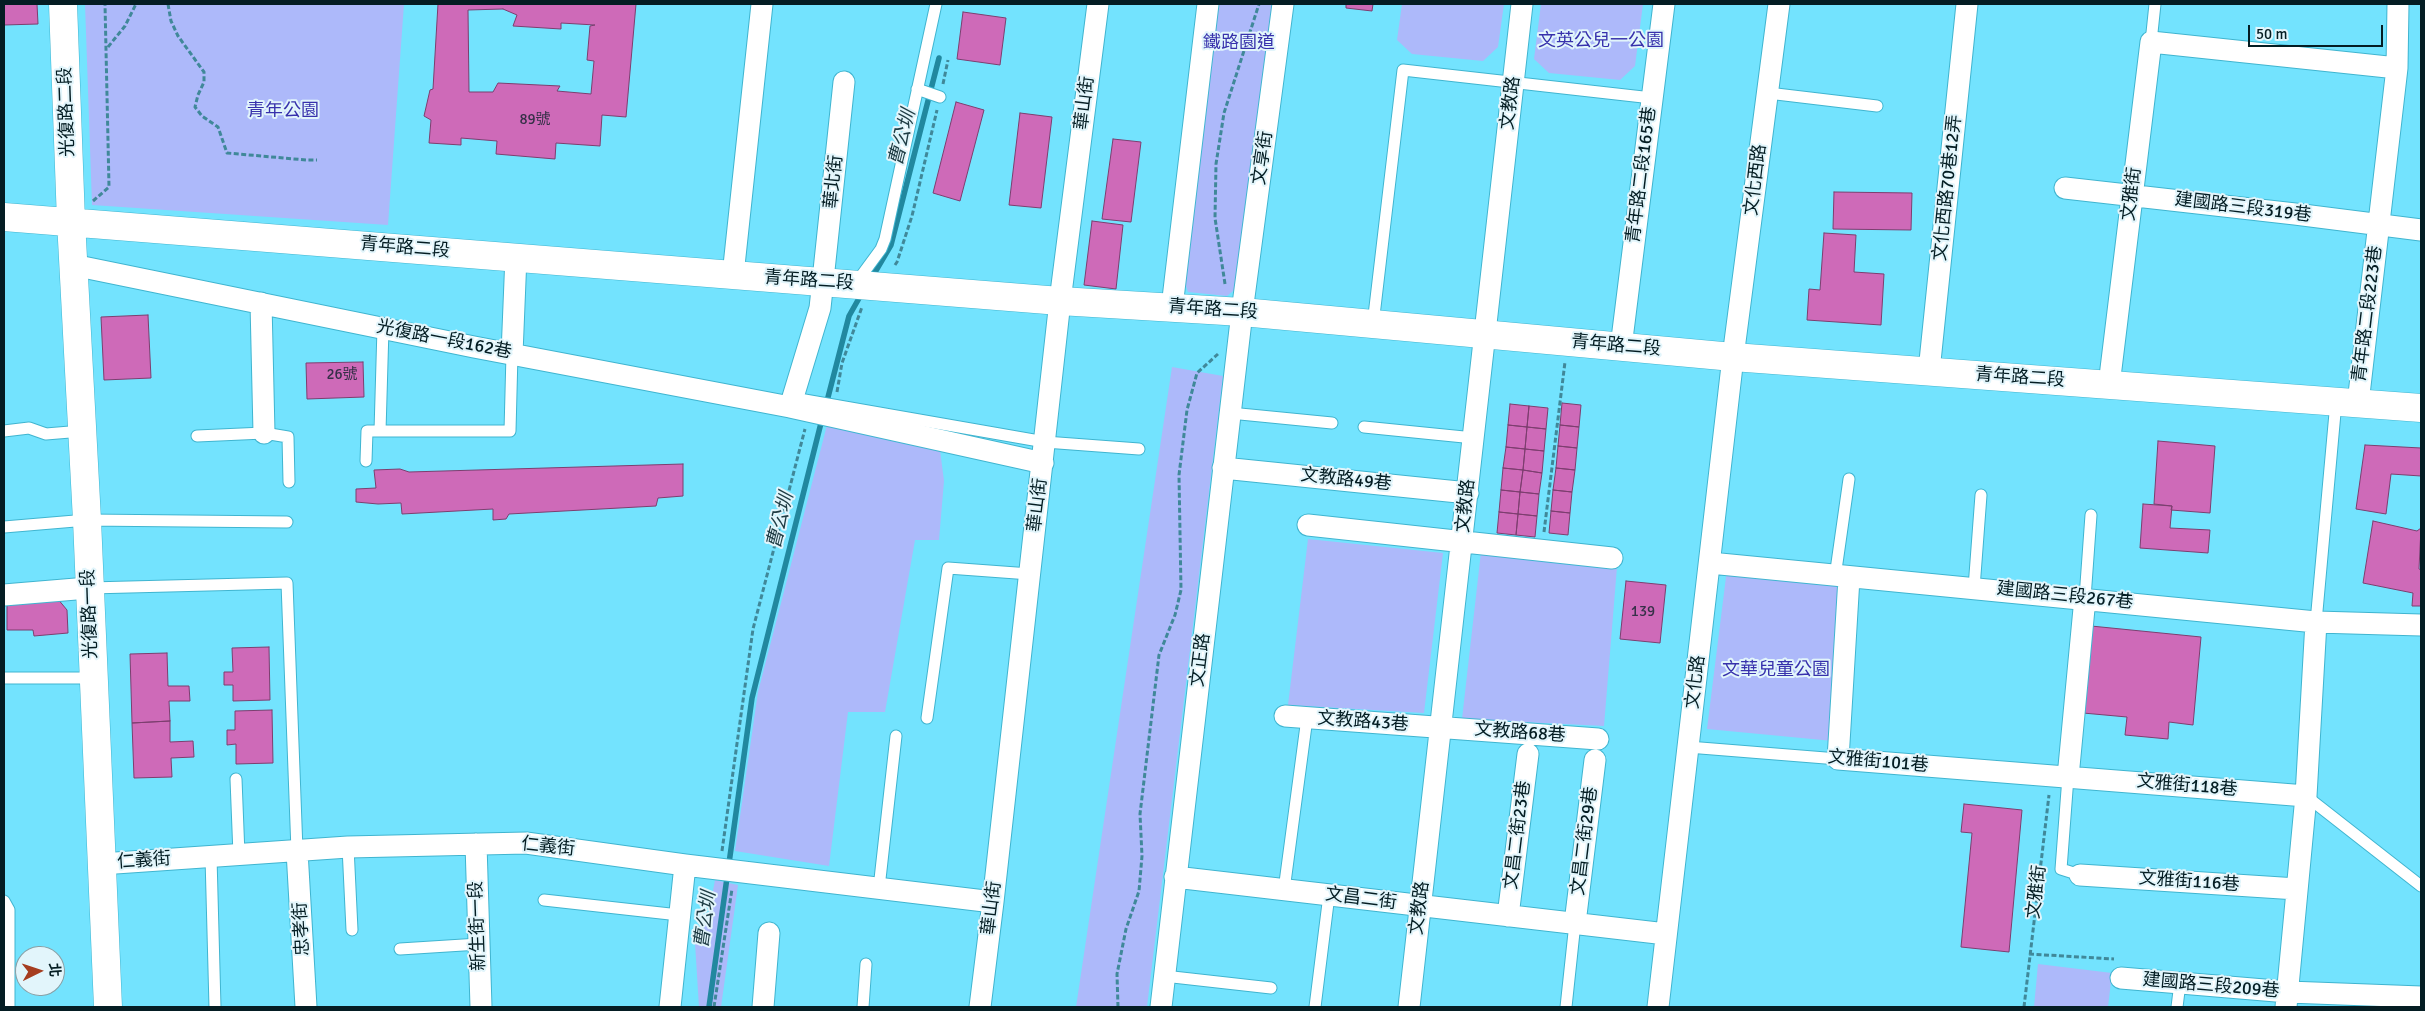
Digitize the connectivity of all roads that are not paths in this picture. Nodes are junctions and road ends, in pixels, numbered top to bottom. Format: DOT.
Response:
graph roads {
  1 [pos="63,4"];
  2 [pos="762,4"];
  3 [pos="936,4"];
  4 [pos="1098,4"];
  5 [pos="1208,4"];
  6 [pos="1283,4"];
  7 [pos="1522,4"];
  8 [pos="1664,4"];
  9 [pos="1779,4"];
  10 [pos="1966,4"];
  11 [pos="2155,4"];
  12 [pos="2398,4"];
  13 [pos="2151,42"];
  14 [pos="2397,68"];
  15 [pos="844,82"];
  16 [pos="1513,82"];
  17 [pos="917,89"];
  18 [pos="1768,93"];
  19 [pos="940,97"];
  20 [pos="1652,98"];
  21 [pos="1877,106"];
  22 [pos="2065,188"];
  23 [pos="2132,195"];
  24 [pos="4,217"];
  25 [pos="70,221"];
  26 [pos="2378,226"];
  27 [pos="2421,230"];
  28 [pos="516,256"];
  29 [pos="73,265"];
  30 [pos="733,275"];
  31 [pos="824,282"];
  32 [pos="865,285"];
  33 [pos="1060,301"];
  34 [pos="261,303"];
  35 [pos="1172,307"];
  36 [pos="1242,312"];
  37 [pos="1373,324"];
  38 [pos="383,328"];
  39 [pos="1484,334"];
  40 [pos="1620,347"];
  41 [pos="512,354"];
  42 [pos="1733,357"];
  43 [pos="1929,371"];
  44 [pos="2109,385"];
  45 [pos="2347,402"];
  46 [pos="816,407"];
  47 [pos="2421,408"];
  48 [pos="1230,413"];
  49 [pos="1332,423"];
  50 [pos="1364,427"];
  51 [pos="4,431"];
  52 [pos="82,431"];
  53 [pos="380,431"];
  54 [pos="264,433"];
  55 [pos="197,436"];
  56 [pos="1474,438"];
  57 [pos="1045,442"];
  58 [pos="1138,449"];
  59 [pos="366,461"];
  60 [pos="1043,463"];
  61 [pos="1223,468"];
  62 [pos="1848,479"];
  63 [pos="289,482"];
  64 [pos="1468,492"];
  65 [pos="1982,495"];
  66 [pos="2092,515"];
  67 [pos="87,520"];
  68 [pos="287,522"];
  69 [pos="1308,525"];
  70 [pos="4,527"];
  71 [pos="1462,542"];
  72 [pos="1612,558"];
  73 [pos="1710,563"];
  74 [pos="1030,574"];
  75 [pos="1842,577"];
  76 [pos="88,588"];
  77 [pos="1974,588"];
  78 [pos="4,595"];
  79 [pos="2085,598"];
  80 [pos="2316,622"];
  81 [pos="2421,626"];
  82 [pos="4,678"];
  83 [pos="93,678"];
  84 [pos="1285,716"];
  85 [pos="928,718"];
  86 [pos="1306,718"];
  87 [pos="1441,728"];
  88 [pos="896,736"];
  89 [pos="1598,739"];
  90 [pos="1688,746"];
  91 [pos="1528,754"];
  92 [pos="1838,759"];
  93 [pos="1595,760"];
  94 [pos="2060,777"];
  95 [pos="236,779"];
  96 [pos="2306,796"];
  97 [pos="476,844"];
  98 [pos="348,847"];
  99 [pos="297,851"];
  100 [pos="239,855"];
  101 [pos="211,856"];
  102 [pos="101,864"];
  103 [pos="685,865"];
  104 [pos="2080,875"];
  105 [pos="1174,877"];
  106 [pos="2421,886"];
  107 [pos="879,888"];
  108 [pos="2297,889"];
  109 [pos="1284,890"];
  110 [pos="1329,895"];
  111 [pos="544,900"];
  112 [pos="4,901"];
  113 [pos="994,902"];
  114 [pos="1420,906"];
  115 [pos="679,915"];
  116 [pos="1508,916"];
  117 [pos="1575,923"];
  118 [pos="352,930"];
  119 [pos="769,933"];
  120 [pos="1666,934"];
  121 [pos="479,944"];
  122 [pos="400,949"];
  123 [pos="866,964"];
  124 [pos="1164,976"];
  125 [pos="2121,978"];
  126 [pos="2180,983"];
  127 [pos="1271,988"];
  128 [pos="2421,997"];
  129 [pos="2287,1000"];
  130 [pos="10,1007"];
  131 [pos="108,1007"];
  132 [pos="215,1007"];
  133 [pos="306,1007"];
  134 [pos="481,1007"];
  135 [pos="670,1007"];
  136 [pos="763,1007"];
  137 [pos="863,1007"];
  138 [pos="980,1007"];
  139 [pos="1161,1007"];
  140 [pos="1315,1007"];
  141 [pos="1408,1007"];
  142 [pos="1566,1007"];
  143 [pos="1658,1007"];
  144 [pos="2177,1007"];
  1 -- 25 [label="street, 光復路二段"];
  2 -- 30 [label="street"];
  3 -- 17 [label="lane"];
  4 -- 33 [label="street, 華山街"];
  5 -- 35 [label="street"];
  6 -- 36 [label="street, 文享街"];
  7 -- 16 [label="street, 文教路"];
  8 -- 20 [label="street, 青年路二段165巷"];
  9 -- 18 [label="street, 文化西路"];
  10 -- 43 [label="street, 文化西路70巷12弄"];
  11 -- 13 [label="lane, 文雅街"];
  12 -- 14 [label="street, 青年路二段223巷"];
  13 -- 14 [label="street"];
  13 -- 23 [label="street, 文雅街"];
  14 -- 26 [label="street, 青年路二段223巷"];
  15 -- 31 [label="street, 華北街"];
  16 -- 20 [label="lane"];
  16 -- 37 [label="lane"];
  16 -- 39 [label="street, 文教路"];
  17 -- 19 [label="lane"];
  17 -- 32 [label="lane"];
  18 -- 21 [label="lane"];
  18 -- 42 [label="street, 文化西路"];
  20 -- 40 [label="street, 青年路二段165巷"];
  22 -- 23 [label="street, 建國路三段319巷"];
  23 -- 26 [label="street, 建國路三段319巷"];
  23 -- 44 [label="street, 文雅街"];
  24 -- 25 [label="street, 青年路二段"];
  25 -- 28 [label="street, 青年路二段"];
  25 -- 29 [label="street, 光復路一段"];
  26 -- 27 [label="street, 建國路三段319巷"];
  26 -- 45 [label="street, 青年路二段223巷"];
  28 -- 30 [label="street, 青年路二段"];
  28 -- 41 [label="street"];
  29 -- 34 [label="street, 光復路一段162巷"];
  29 -- 52 [label="street, 光復路一段"];
  30 -- 31 [label="street, 青年路二段"];
  31 -- 32 [label="street, 青年路二段"];
  31 -- 46 [label="street, 華北街"];
  32 -- 33 [label="street, 青年路二段"];
  33 -- 35 [label="street, 青年路二段"];
  33 -- 57 [label="street, 華山街"];
  34 -- 38 [label="street, 光復路一段162巷"];
  34 -- 54 [label="street"];
  35 -- 36 [label="street, 青年路二段"];
  36 -- 37 [label="street, 青年路二段"];
  36 -- 48 [label="street, 文正路"];
  37 -- 39 [label="street, 青年路二段"];
  38 -- 41 [label="street, 光復路一段162巷"];
  38 -- 53 [label="lane"];
  39 -- 40 [label="street, 青年路二段"];
  39 -- 56 [label="street, 文教路"];
  40 -- 42 [label="street, 青年路二段"];
  41 -- 46 [label="street, 光復路一段162巷"];
  41 -- 53 [label="lane"];
  42 -- 43 [label="street, 青年路二段"];
  42 -- 73 [label="street, 文化路"];
  43 -- 44 [label="street, 青年路二段"];
  44 -- 45 [label="street, 青年路二段"];
  45 -- 47 [label="street, 青年路二段"];
  45 -- 80 [label="lane"];
  46 -- 57 [label="lane"];
  46 -- 60 [label="street, 光復路一段162巷"];
  48 -- 49 [label="lane"];
  48 -- 61 [label="street, 文正路"];
  50 -- 56 [label="lane"];
  51 -- 52 [label="lane"];
  52 -- 67 [label="street, 光復路一段"];
  53 -- 59 [label="lane"];
  54 -- 55 [label="lane"];
  54 -- 63 [label="lane"];
  56 -- 64 [label="street, 文教路"];
  57 -- 58 [label="lane"];
  57 -- 60 [label="street, 華山街"];
  60 -- 74 [label="street, 華山街"];
  61 -- 64 [label="street, 文教路49巷"];
  61 -- 105 [label="street, 文正路"];
  62 -- 75 [label="lane"];
  64 -- 71 [label="street, 文教路"];
  65 -- 77 [label="lane"];
  66 -- 79 [label="lane"];
  67 -- 68 [label="lane"];
  67 -- 70 [label="lane"];
  67 -- 76 [label="street, 光復路一段"];
  69 -- 71 [label="street"];
  71 -- 72 [label="street"];
  71 -- 87 [label="street, 文教路"];
  73 -- 75 [label="street, 建國路三段267巷"];
  73 -- 90 [label="street, 文化路"];
  74 -- 85 [label="lane"];
  74 -- 113 [label="street, 華山街"];
  75 -- 77 [label="street, 建國路三段267巷"];
  75 -- 92 [label="street"];
  76 -- 78 [label="street"];
  76 -- 83 [label="street, 光復路一段"];
  76 -- 99 [label="lane"];
  77 -- 79 [label="street, 建國路三段267巷"];
  79 -- 80 [label="street, 建國路三段267巷"];
  79 -- 94 [label="street"];
  80 -- 81 [label="street, 建國路三段267巷"];
  80 -- 96 [label="street"];
  82 -- 83 [label="lane"];
  83 -- 102 [label="street, 光復路一段"];
  84 -- 86 [label="street, 文教路43巷"];
  86 -- 87 [label="street, 文教路43巷"];
  86 -- 109 [label="lane"];
  87 -- 89 [label="street, 文教路68巷"];
  87 -- 114 [label="street, 文教路"];
  88 -- 107 [label="lane"];
  90 -- 92 [label="lane, 文雅街101巷"];
  90 -- 120 [label="street, 文化路"];
  91 -- 116 [label="street, 文昌二街23巷"];
  92 -- 94 [label="street, 文雅街101巷"];
  93 -- 117 [label="street, 文昌二街29巷"];
  94 -- 96 [label="street, 文雅街118巷"];
  94 -- 104 [label="lane"];
  95 -- 100 [label="lane"];
  96 -- 106 [label="lane"];
  96 -- 108 [label="street"];
  97 -- 98 [label="street, 仁義街"];
  97 -- 103 [label="street, 仁義街"];
  97 -- 121 [label="street, 新生街一段"];
  98 -- 99 [label="street, 仁義街"];
  98 -- 118 [label="lane"];
  99 -- 100 [label="street, 仁義街"];
  99 -- 133 [label="street, 忠孝街"];
  100 -- 101 [label="street, 仁義街"];
  101 -- 102 [label="street, 仁義街"];
  101 -- 132 [label="lane"];
  102 -- 131 [label="street, 光復路一段"];
  103 -- 107 [label="street, 仁義街"];
  103 -- 115 [label="street"];
  104 -- 108 [label="street, 文雅街116巷"];
  105 -- 109 [label="street, 文昌二街"];
  105 -- 124 [label="street, 文正路"];
  107 -- 113 [label="street, 仁義街"];
  108 -- 129 [label="street"];
  109 -- 110 [label="street, 文昌二街"];
  110 -- 114 [label="street, 文昌二街"];
  110 -- 140 [label="lane"];
  111 -- 115 [label="lane"];
  112 -- 130 [label="lane"];
  113 -- 138 [label="street, 華山街"];
  114 -- 116 [label="street, 文昌二街"];
  114 -- 141 [label="street, 文教路"];
  115 -- 135 [label="street"];
  116 -- 117 [label="street, 文昌二街"];
  117 -- 120 [label="street, 文昌二街"];
  117 -- 142 [label="lane"];
  119 -- 136 [label="street"];
  120 -- 143 [label="street, 文化路"];
  121 -- 122 [label="lane"];
  121 -- 134 [label="street, 新生街一段"];
  123 -- 137 [label="lane"];
  124 -- 127 [label="lane"];
  124 -- 139 [label="street, 文正路"];
  125 -- 126 [label="street, 建國路三段209巷"];
  126 -- 129 [label="street, 建國路三段209巷"];
  126 -- 144 [label="lane"];
  128 -- 129 [label="street, 建國路三段209巷"];
}
